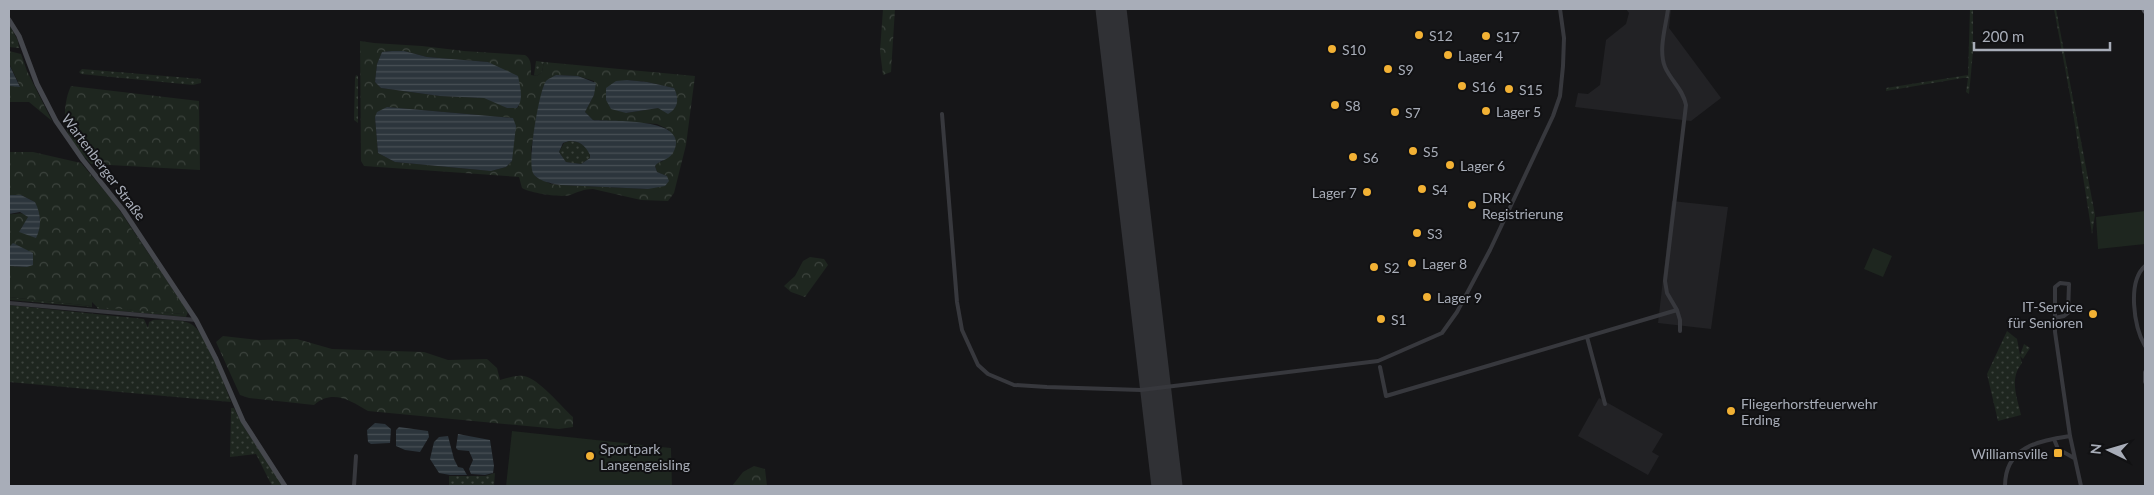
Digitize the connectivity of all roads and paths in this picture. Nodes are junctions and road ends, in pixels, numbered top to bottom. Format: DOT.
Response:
graph roads {
  1 [pos="1560,9"];
  2 [pos="1668,9"];
  3 [pos="9,20"];
  4 [pos="942,114"];
  5 [pos="2145,266"];
  6 [pos="9,303"];
  7 [pos="1677,310"];
  8 [pos="2055,318"];
  9 [pos="196,320"];
  10 [pos="1680,331"];
  11 [pos="1587,337"];
  12 [pos="2145,346"];
  13 [pos="1380,367"];
  14 [pos="2145,372"];
  15 [pos="2145,382"];
  16 [pos="1605,404"];
  17 [pos="2070,436"];
  18 [pos="2054,438"];
  19 [pos="356,456"];
  20 [pos="2074,458"];
  21 [pos="286,486"];
  22 [pos="354,486"];
  23 [pos="2005,486"];
  24 [pos="2081,486"];
  1 -- 4 [label="street"];
  2 -- 7 [label="street"];
  3 -- 9 [label="main road, Wartenberger Straße"];
  5 -- 12 [label="street"];
  6 -- 9 [label="street"];
  7 -- 10 [label="street"];
  7 -- 11 [label="street"];
  8 -- 8 [label="street"];
  8 -- 17 [label="street"];
  9 -- 21 [label="main road, Wartenberger Straße"];
  11 -- 13 [label="street"];
  11 -- 16 [label="street"];
  14 -- 15 [label="street"];
  17 -- 18 [label="street"];
  17 -- 20 [label="street"];
  18 -- 20 [label="street"];
  18 -- 23 [label="street"];
  19 -- 22 [label="street"];
  20 -- 24 [label="street"];
}
